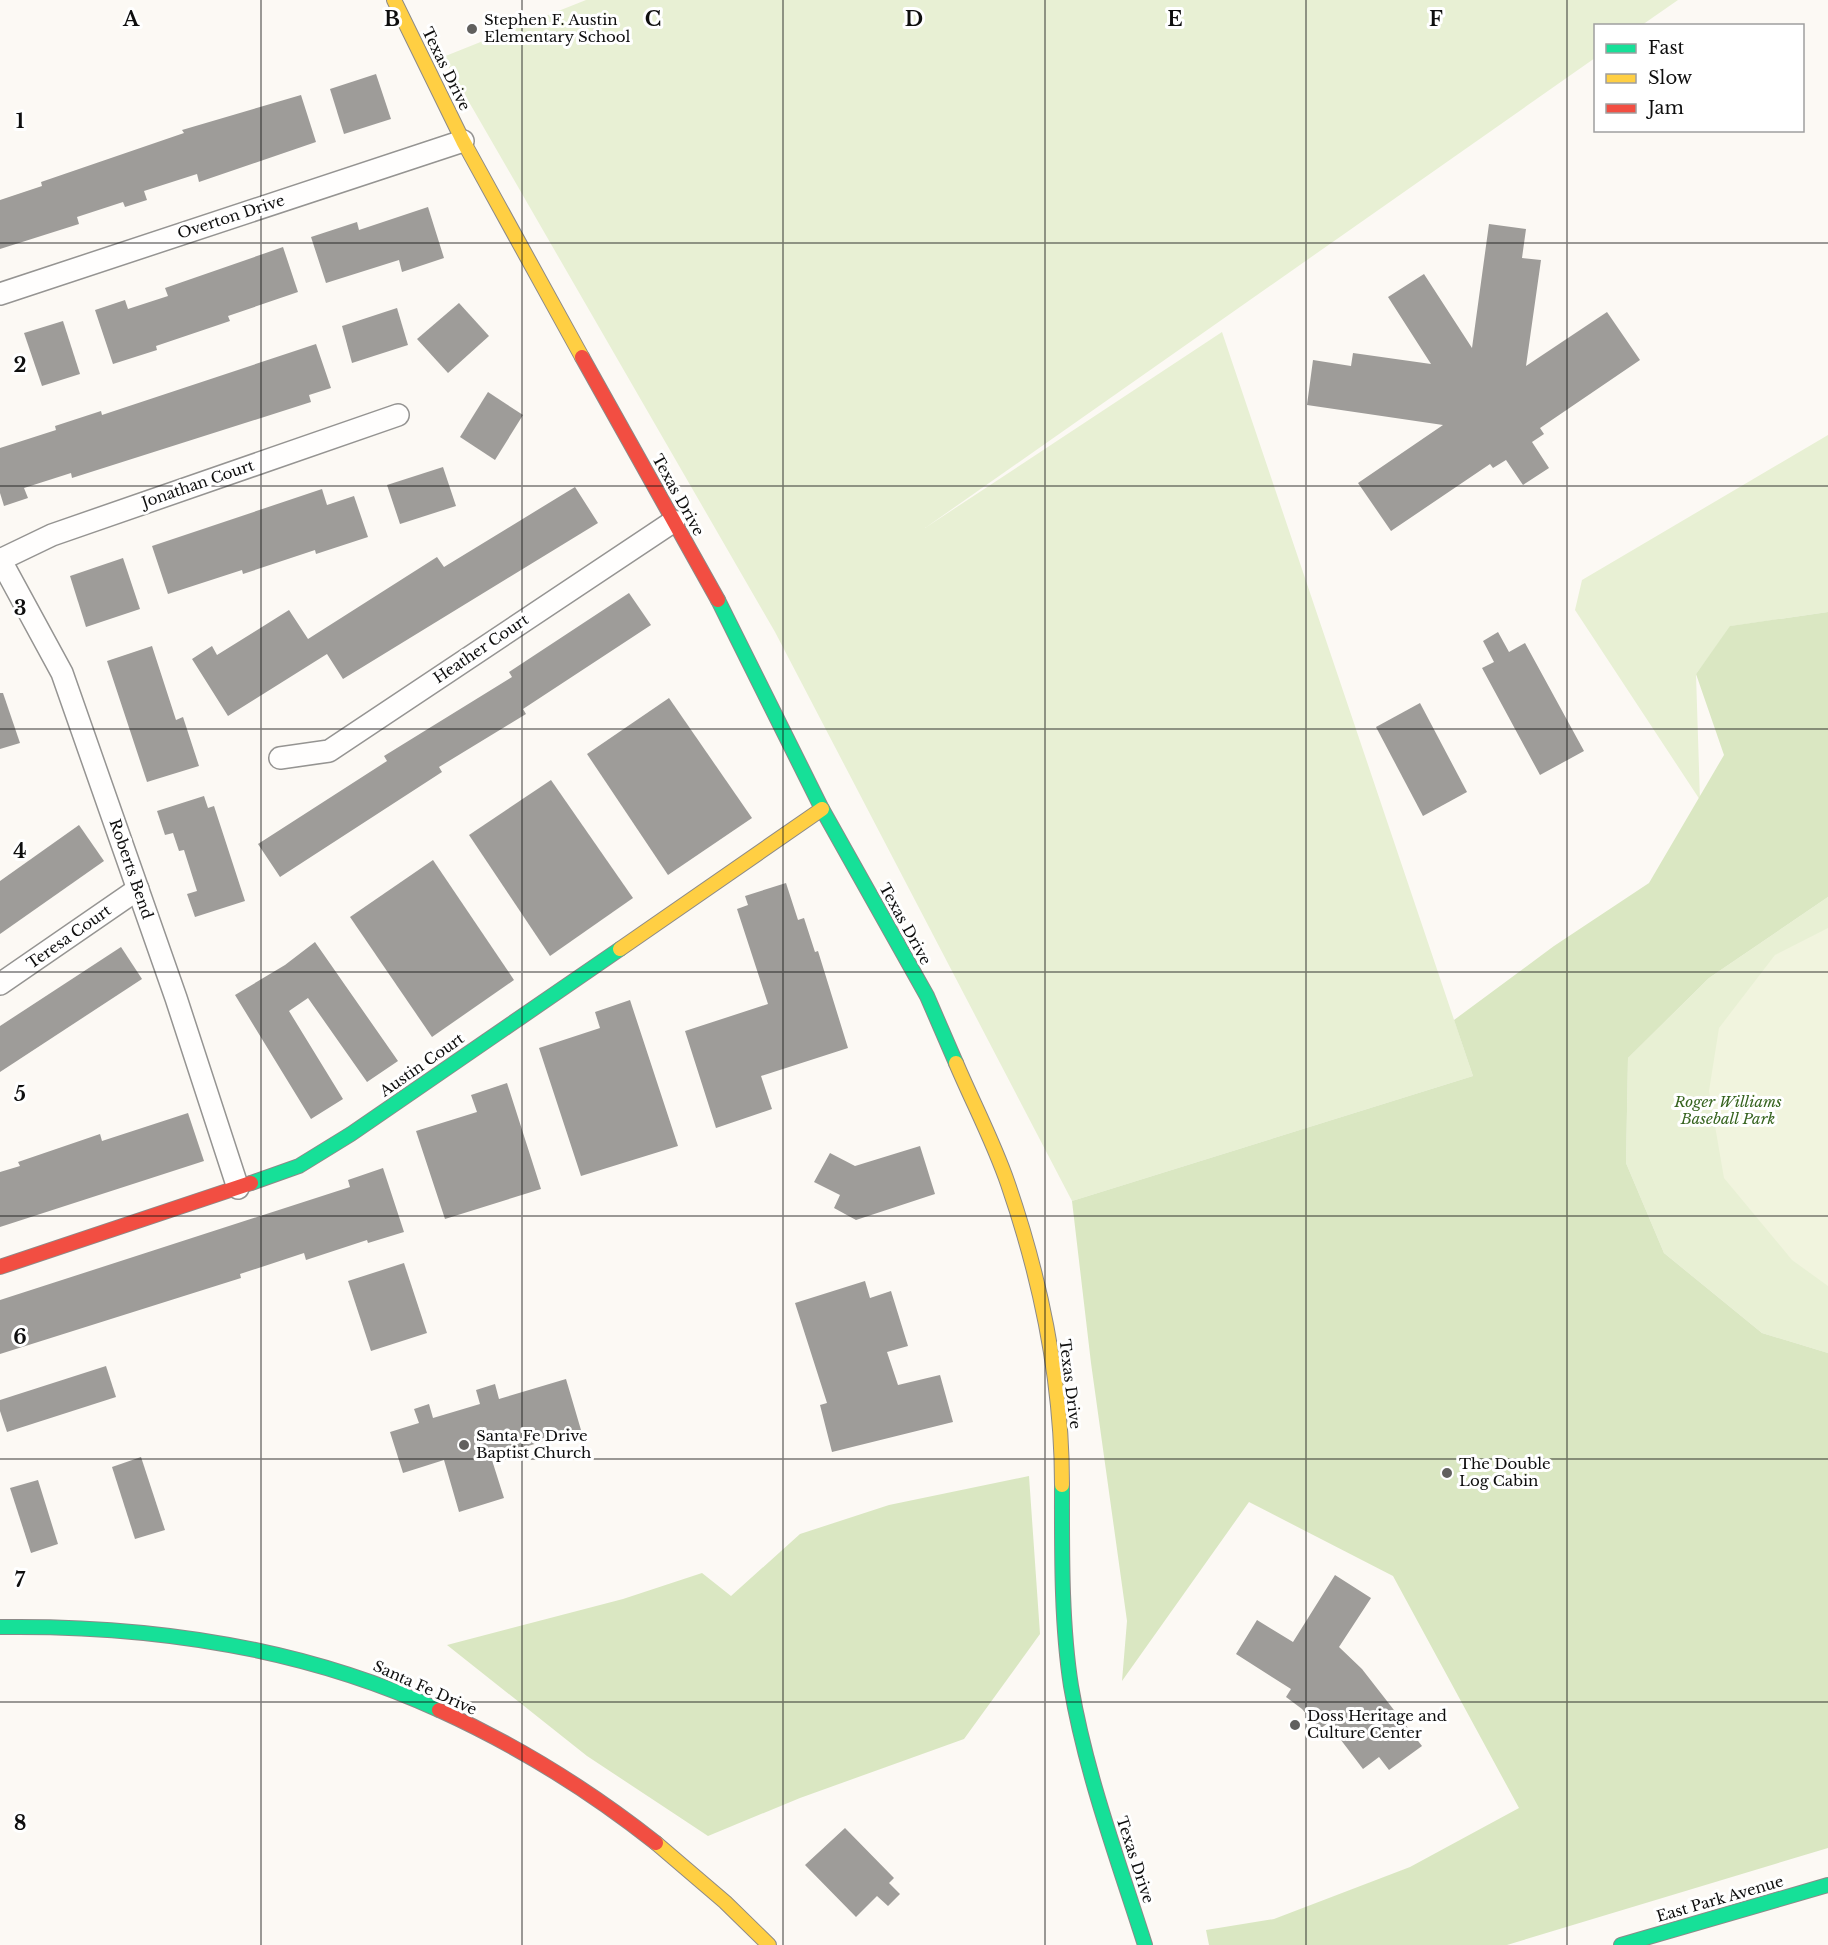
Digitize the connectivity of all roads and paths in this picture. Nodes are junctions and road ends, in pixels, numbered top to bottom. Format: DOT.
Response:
graph roads {
  1 [pos="394,0"];
  2 [pos="463,141"];
  3 [pos="0,294"];
  4 [pos="398,415"];
  5 [pos="674,521"];
  6 [pos="0,559"];
  7 [pos="280,758"];
  8 [pos="822,808"];
  9 [pos="138,889"];
  10 [pos="0,984"];
  11 [pos="238,1188"];
  12 [pos="0,1267"];
  13 [pos="0,1627"];
  14 [pos="1828,1884"];
  15 [pos="769,1945"];
  16 [pos="1145,1945"];
  17 [pos="1621,1945"];
  1 -- 2 [label="street, Texas Drive"];
  2 -- 3 [label="street, Overton Drive"];
  2 -- 5 [label="street, Texas Drive"];
  4 -- 6 [label="street, Jonathan Court"];
  5 -- 7 [label="street, Heather Court"];
  5 -- 8 [label="street, Texas Drive"];
  6 -- 9 [label="street, Roberts Bend"];
  8 -- 11 [label="street, Austin Court"];
  8 -- 16 [label="street, Texas Drive"];
  9 -- 10 [label="street, Teresa Court"];
  9 -- 11 [label="street, Roberts Bend"];
  11 -- 12 [label="street, Austin Court"];
  13 -- 15 [label="street, Santa Fe Drive"];
  14 -- 17 [label="street, East Park Avenue"];
}
